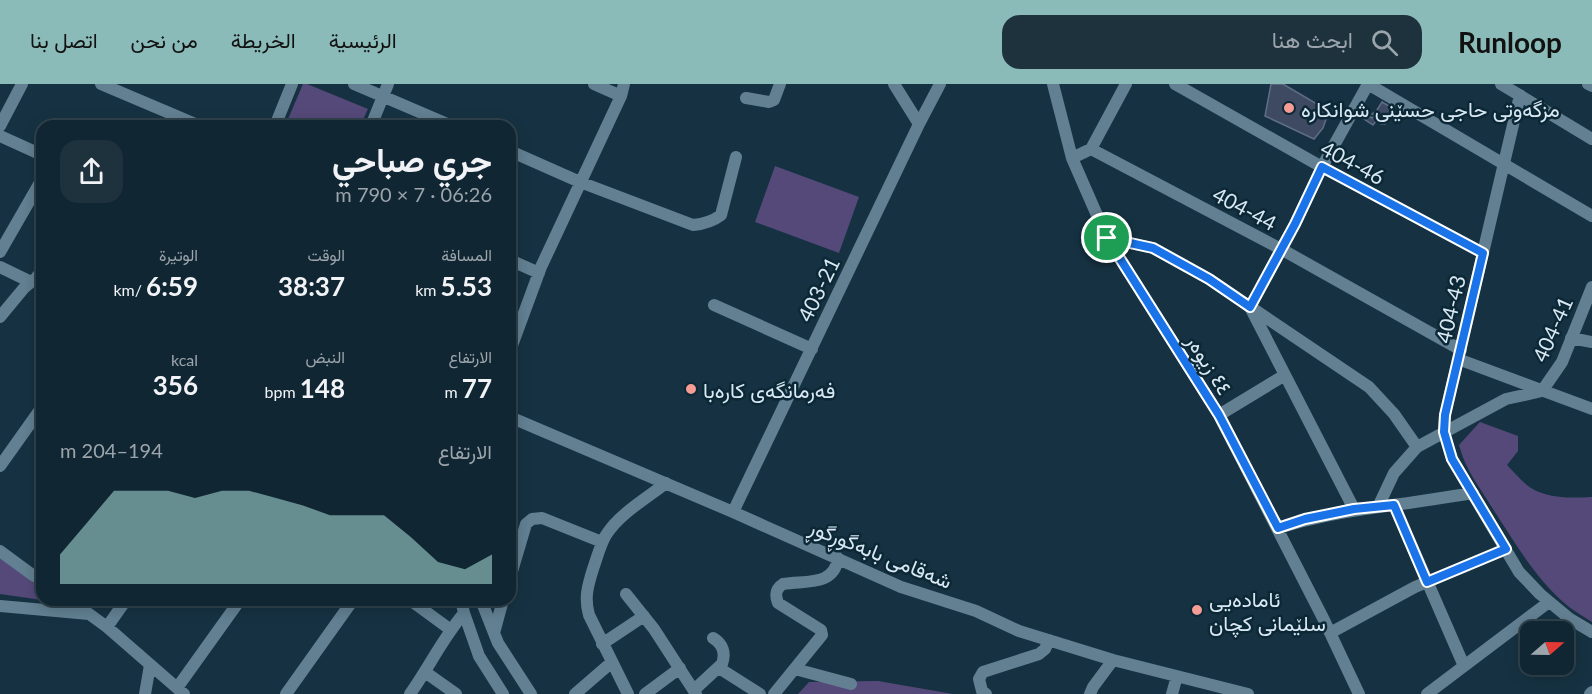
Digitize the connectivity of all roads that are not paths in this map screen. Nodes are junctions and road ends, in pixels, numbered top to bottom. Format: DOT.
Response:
graph roads {
  1 [pos="22,84"];
  2 [pos="101,84"];
  3 [pos="292,84"];
  4 [pos="354,84"];
  5 [pos="594,84"];
  6 [pos="780,84"];
  7 [pos="894,84"];
  8 [pos="940,84"];
  9 [pos="1053,84"];
  10 [pos="1126,84"];
  11 [pos="1175,84"];
  12 [pos="1368,84"];
  13 [pos="1501,84"];
  14 [pos="386,90"];
  15 [pos="623,90"];
  16 [pos="1520,95"];
  17 [pos="746,98"];
  18 [pos="186,120"];
  19 [pos="277,120"];
  20 [pos="374,120"];
  21 [pos="441,120"];
  22 [pos="919,124"];
  23 [pos="0,126"];
  24 [pos="0,136"];
  25 [pos="1592,139"];
  26 [pos="1091,149"];
  27 [pos="36,152"];
  28 [pos="516,155"];
  29 [pos="736,157"];
  30 [pos="1072,158"];
  31 [pos="1504,165"];
  32 [pos="1322,167"];
  33 [pos="580,182"];
  34 [pos="36,189"];
  35 [pos="1592,216"];
  36 [pos="1107,238"];
  37 [pos="1281,249"];
  38 [pos="0,252"];
  39 [pos="1483,253"];
  40 [pos="516,263"];
  41 [pos="0,267"];
  42 [pos="539,273"];
  43 [pos="36,277"];
  44 [pos="31,282"];
  45 [pos="1592,286"];
  46 [pos="714,304"];
  47 [pos="1250,307"];
  48 [pos="0,317"];
  49 [pos="516,335"];
  50 [pos="1571,338"];
  51 [pos="1592,342"];
  52 [pos="812,349"];
  53 [pos="1459,354"];
  54 [pos="1285,375"];
  55 [pos="1542,391"];
  56 [pos="1592,409"];
  57 [pos="36,415"];
  58 [pos="1219,415"];
  59 [pos="516,420"];
  60 [pos="1444,432"];
  61 [pos="1417,447"];
  62 [pos="0,466"];
  63 [pos="666,483"];
  64 [pos="1473,493"];
  65 [pos="1394,505"];
  66 [pos="1378,507"];
  67 [pos="1354,509"];
  68 [pos="733,512"];
  69 [pos="1278,528"];
  70 [pos="516,539"];
  71 [pos="602,542"];
  72 [pos="1506,549"];
  73 [pos="0,551"];
  74 [pos="838,558"];
  75 [pos="36,577"];
  76 [pos="1427,582"];
  77 [pos="626,594"];
  78 [pos="1549,602"];
  79 [pos="0,606"];
  80 [pos="78,606"];
  81 [pos="122,606"];
  82 [pos="236,606"];
  83 [pos="349,606"];
  84 [pos="418,606"];
  85 [pos="462,606"];
  86 [pos="483,606"];
  87 [pos="501,606"];
  88 [pos="89,614"];
  89 [pos="464,614"];
  90 [pos="644,616"];
  91 [pos="107,627"];
  92 [pos="451,630"];
  93 [pos="1592,632"];
  94 [pos="494,633"];
  95 [pos="1330,633"];
  96 [pos="713,638"];
  97 [pos="1049,640"];
  98 [pos="602,644"];
  99 [pos="1113,660"];
  100 [pos="612,662"];
  101 [pos="150,665"];
  102 [pos="1464,666"];
  103 [pos="680,668"];
  104 [pos="719,668"];
  105 [pos="795,669"];
  106 [pos="425,672"];
  107 [pos="1177,676"];
  108 [pos="851,684"];
  109 [pos="181,691"];
  110 [pos="695,692"];
  111 [pos="145,694"];
  112 [pos="286,694"];
  113 [pos="410,694"];
  114 [pos="456,694"];
  115 [pos="503,694"];
  116 [pos="531,694"];
  117 [pos="575,694"];
  118 [pos="628,694"];
  119 [pos="645,694"];
  120 [pos="760,694"];
  121 [pos="774,694"];
  122 [pos="986,694"];
  123 [pos="1090,694"];
  124 [pos="1172,694"];
  125 [pos="1248,694"];
  126 [pos="1359,694"];
  127 [pos="1427,694"];
  1 -- 23 [label="street"];
  2 -- 18 [label="street"];
  3 -- 19 [label="street"];
  4 -- 14 [label="street"];
  5 -- 15 [label="street"];
  6 -- 17 [label="street"];
  7 -- 22 [label="street"];
  8 -- 22 [label="street, 403-21"];
  9 -- 30 [label="street, ٤٤ زیوەر"];
  10 -- 26 [label="street"];
  11 -- 32 [label="street, 404-46"];
  12 -- 31 [label="street"];
  12 -- 32 [label="street"];
  13 -- 16 [label="street"];
  14 -- 20 [label="street"];
  14 -- 21 [label="street"];
  15 -- 33 [label="street"];
  16 -- 25 [label="street"];
  16 -- 31 [label="street, 404-43"];
  22 -- 52 [label="street, 403-21"];
  24 -- 27 [label="street"];
  26 -- 30 [label="street"];
  26 -- 37 [label="street, 404-44"];
  28 -- 33 [label="street"];
  29 -- 33 [label="street"];
  30 -- 36 [label="street, ٤٤ زیوەر"];
  31 -- 35 [label="street"];
  31 -- 39 [label="street, 404-43"];
  32 -- 37 [label="street"];
  32 -- 39 [label="street, 404-46"];
  33 -- 42 [label="street"];
  34 -- 38 [label="street"];
  36 -- 47 [label="street"];
  36 -- 58 [label="street, ٤٤ زیوەر"];
  37 -- 47 [label="street"];
  37 -- 53 [label="street, 404-44"];
  39 -- 53 [label="street, 404-43"];
  40 -- 42 [label="street"];
  41 -- 44 [label="street"];
  42 -- 49 [label="street"];
  43 -- 44 [label="street"];
  44 -- 48 [label="street"];
  45 -- 50 [label="street, 404-41"];
  46 -- 52 [label="street"];
  47 -- 54 [label="street"];
  47 -- 61 [label="street"];
  50 -- 51 [label="street"];
  50 -- 55 [label="street, 404-41"];
  52 -- 68 [label="street, 403-21"];
  53 -- 55 [label="street, 404-44"];
  53 -- 60 [label="street, 404-43"];
  54 -- 58 [label="street"];
  54 -- 67 [label="street"];
  55 -- 56 [label="street, 404-44"];
  55 -- 60 [label="street, 404-41"];
  57 -- 62 [label="street"];
  58 -- 69 [label="street, ٤٤ زیوەر"];
  59 -- 63 [label="street, شەقامی بابەگوڕگوڕ"];
  60 -- 61 [label="street, 404-41"];
  60 -- 64 [label="street, 404-43"];
  61 -- 66 [label="street, 404-41"];
  63 -- 68 [label="street, شەقامی بابەگوڕگوڕ"];
  63 -- 71 [label="street"];
  64 -- 65 [label="street"];
  64 -- 72 [label="street, 404-43"];
  65 -- 66 [label="street"];
  65 -- 76 [label="street"];
  66 -- 67 [label="street"];
  67 -- 69 [label="street"];
  68 -- 74 [label="street, شەقامی بابەگوڕگوڕ"];
  69 -- 95 [label="street, ٤٤ زیوەر"];
  70 -- 71 [label="street"];
  71 -- 98 [label="street"];
  72 -- 76 [label="street"];
  72 -- 78 [label="street, 404-43"];
  73 -- 75 [label="street"];
  74 -- 97 [label="street, شەقامی بابەگوڕگوڕ"];
  74 -- 105 [label="street"];
  76 -- 95 [label="street"];
  76 -- 102 [label="street"];
  77 -- 90 [label="street"];
  78 -- 93 [label="street, 404-43"];
  78 -- 102 [label="street"];
  79 -- 88 [label="street"];
  80 -- 88 [label="street"];
  81 -- 91 [label="street"];
  82 -- 109 [label="street"];
  83 -- 112 [label="street"];
  84 -- 92 [label="street"];
  85 -- 89 [label="street"];
  86 -- 94 [label="street"];
  87 -- 94 [label="street"];
  88 -- 91 [label="street"];
  89 -- 92 [label="street"];
  89 -- 115 [label="street"];
  90 -- 98 [label="street"];
  90 -- 103 [label="street"];
  91 -- 101 [label="street"];
  92 -- 106 [label="street"];
  94 -- 116 [label="street"];
  95 -- 126 [label="street, ٤٤ زیوەر"];
  96 -- 104 [label="street"];
  97 -- 99 [label="street, شەقامی بابەگوڕگوڕ"];
  97 -- 122 [label="street"];
  98 -- 100 [label="street"];
  99 -- 107 [label="street, شەقامی بابەگوڕگوڕ"];
  99 -- 123 [label="street"];
  100 -- 117 [label="street"];
  100 -- 118 [label="street"];
  101 -- 109 [label="street"];
  101 -- 111 [label="street"];
  102 -- 127 [label="street"];
  103 -- 110 [label="street"];
  103 -- 119 [label="street"];
  104 -- 110 [label="street"];
  104 -- 120 [label="street"];
  105 -- 108 [label="street"];
  105 -- 121 [label="street"];
  106 -- 113 [label="street"];
  106 -- 114 [label="street"];
  107 -- 124 [label="street"];
  107 -- 125 [label="street, شەقامی بابەگوڕگوڕ"];
}
